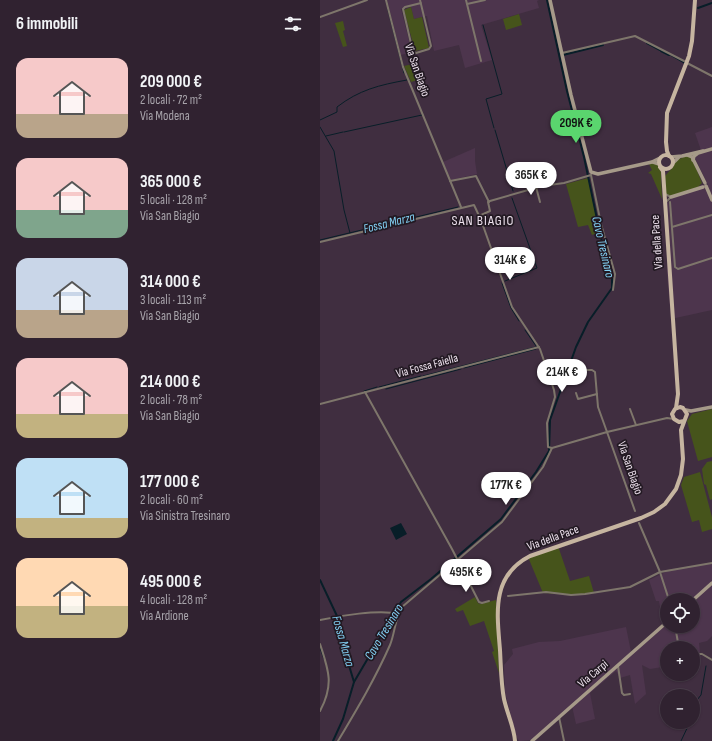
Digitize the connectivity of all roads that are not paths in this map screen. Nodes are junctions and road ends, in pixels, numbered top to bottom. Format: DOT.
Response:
graph roads {
  1 [pos="367,0"];
  2 [pos="386,0"];
  3 [pos="466,0"];
  4 [pos="485,0"];
  5 [pos="550,0"];
  6 [pos="695,0"];
  7 [pos="421,1"];
  8 [pos="466,4"];
  9 [pos="320,17"];
  10 [pos="562,53"];
  11 [pos="481,61"];
  12 [pos="686,62"];
  13 [pos="712,76"];
  14 [pos="666,142"];
  15 [pos="712,149"];
  16 [pos="703,151"];
  17 [pos="687,155"];
  18 [pos="670,156"];
  19 [pos="682,156"];
  20 [pos="661,157"];
  21 [pos="693,160"];
  22 [pos="652,162"];
  23 [pos="673,163"];
  24 [pos="660,166"];
  25 [pos="669,169"];
  26 [pos="590,175"];
  27 [pos="450,181"];
  28 [pos="703,185"];
  29 [pos="663,186"];
  30 [pos="536,187"];
  31 [pos="670,200"];
  32 [pos="712,200"];
  33 [pos="489,202"];
  34 [pos="540,202"];
  35 [pos="461,207"];
  36 [pos="665,211"];
  37 [pos="712,215"];
  38 [pos="479,216"];
  39 [pos="665,217"];
  40 [pos="672,228"];
  41 [pos="320,242"];
  42 [pos="667,242"];
  43 [pos="712,258"];
  44 [pos="613,290"];
  45 [pos="539,347"];
  46 [pos="583,370"];
  47 [pos="365,392"];
  48 [pos="576,393"];
  49 [pos="597,394"];
  50 [pos="678,394"];
  51 [pos="320,404"];
  52 [pos="712,407"];
  53 [pos="676,408"];
  54 [pos="630,409"];
  55 [pos="684,409"];
  56 [pos="696,411"];
  57 [pos="672,412"];
  58 [pos="687,415"];
  59 [pos="667,418"];
  60 [pos="675,420"];
  61 [pos="684,421"];
  62 [pos="636,425"];
  63 [pos="681,430"];
  64 [pos="607,432"];
  65 [pos="551,448"];
  66 [pos="635,511"];
  67 [pos="639,523"];
  68 [pos="457,560"];
  69 [pos="712,563"];
  70 [pos="660,572"];
  71 [pos="712,583"];
  72 [pos="667,593"];
  73 [pos="700,594"];
  74 [pos="508,596"];
  75 [pos="489,601"];
  76 [pos="396,613"];
  77 [pos="320,620"];
  78 [pos="660,629"];
  79 [pos="320,644"];
  80 [pos="700,654"];
  81 [pos="712,660"];
  82 [pos="618,666"];
  83 [pos="630,694"];
  84 [pos="320,711"];
  85 [pos="559,716"];
  86 [pos="554,721"];
  87 [pos="560,722"];
  88 [pos="514,735"];
  89 [pos="338,741"];
  90 [pos="515,741"];
  91 [pos="518,741"];
  92 [pos="532,741"];
  93 [pos="564,741"];
  1 -- 9 [label="street"];
  2 -- 27 [label="street, Via San Biagio"];
  3 -- 8 [label="street"];
  4 -- 8 [label="street"];
  5 -- 10 [label="street"];
  6 -- 12 [label="main road, Via della Pace"];
  7 -- 7 [label="street"];
  8 -- 11 [label="street"];
  10 -- 12 [label="street"];
  10 -- 26 [label="street"];
  12 -- 13 [label="street"];
  12 -- 14 [label="main road, Via della Pace"];
  14 -- 18 [label="main road, Via della Pace"];
  14 -- 20 [label="main road, Via della Pace"];
  15 -- 16 [label="street"];
  16 -- 17 [label="street"];
  16 -- 21 [label="street"];
  17 -- 19 [label="street"];
  17 -- 21 [label="street"];
  18 -- 19 [label="street"];
  18 -- 20 [label="main road"];
  18 -- 23 [label="main road, Via della Pace"];
  19 -- 23 [label="street"];
  20 -- 22 [label="street"];
  20 -- 24 [label="main road, Via della Pace"];
  21 -- 28 [label="street"];
  22 -- 24 [label="street"];
  22 -- 26 [label="street"];
  23 -- 25 [label="main road, Via della Pace"];
  24 -- 25 [label="main road"];
  24 -- 29 [label="main road, Via della Pace"];
  25 -- 29 [label="main road, Via della Pace"];
  26 -- 30 [label="street"];
  26 -- 44 [label="street"];
  27 -- 33 [label="street"];
  27 -- 35 [label="street, Via San Biagio"];
  28 -- 31 [label="street"];
  28 -- 32 [label="street"];
  29 -- 31 [label="street"];
  29 -- 36 [label="main road, Via della Pace"];
  30 -- 33 [label="street"];
  30 -- 34 [label="street"];
  31 -- 36 [label="street"];
  31 -- 40 [label="street"];
  33 -- 38 [label="street"];
  35 -- 38 [label="street"];
  35 -- 41 [label="street"];
  36 -- 39 [label="main road, Via della Pace"];
  37 -- 40 [label="street"];
  38 -- 45 [label="street"];
  39 -- 40 [label="street"];
  39 -- 42 [label="main road, Via della Pace"];
  40 -- 42 [label="street"];
  40 -- 43 [label="street"];
  42 -- 50 [label="main road, Via della Pace"];
  45 -- 47 [label="street, Via Fossa Faiella"];
  45 -- 65 [label="street"];
  46 -- 49 [label="street, Via San Biagio"];
  47 -- 51 [label="street, Via Fossa Faiella"];
  47 -- 68 [label="street"];
  48 -- 49 [label="street"];
  49 -- 64 [label="street, Via San Biagio"];
  50 -- 53 [label="main road, Via della Pace"];
  50 -- 55 [label="main road, Via della Pace"];
  52 -- 56 [label="street"];
  53 -- 55 [label="main road"];
  53 -- 57 [label="main road"];
  54 -- 62 [label="street"];
  55 -- 56 [label="street"];
  55 -- 58 [label="main road"];
  56 -- 58 [label="street"];
  57 -- 59 [label="street"];
  57 -- 60 [label="main road"];
  58 -- 61 [label="main road"];
  59 -- 60 [label="street"];
  59 -- 62 [label="street"];
  60 -- 61 [label="main road"];
  60 -- 63 [label="main road, Via della Pace"];
  61 -- 63 [label="main road, Via della Pace"];
  62 -- 64 [label="street"];
  63 -- 88 [label="main road, Via della Pace"];
  64 -- 65 [label="street, Via San Biagio"];
  64 -- 66 [label="street, Via San Biagio"];
  65 -- 68 [label="street"];
  67 -- 70 [label="street"];
  68 -- 75 [label="street"];
  68 -- 76 [label="street"];
  69 -- 70 [label="street"];
  70 -- 72 [label="street"];
  70 -- 74 [label="street"];
  71 -- 73 [label="street"];
  76 -- 77 [label="street"];
  76 -- 89 [label="street"];
  78 -- 82 [label="street, Via Carpi"];
  79 -- 84 [label="street"];
  80 -- 81 [label="street"];
  82 -- 83 [label="street"];
  82 -- 85 [label="street, Via Carpi"];
  85 -- 86 [label="street, Via Carpi"];
  85 -- 87 [label="street"];
  86 -- 87 [label="street"];
  86 -- 92 [label="street, Via Carpi"];
  87 -- 93 [label="street"];
  88 -- 90 [label="main road, Via della Pace"];
  88 -- 91 [label="main road, Via della Pace"];
}
